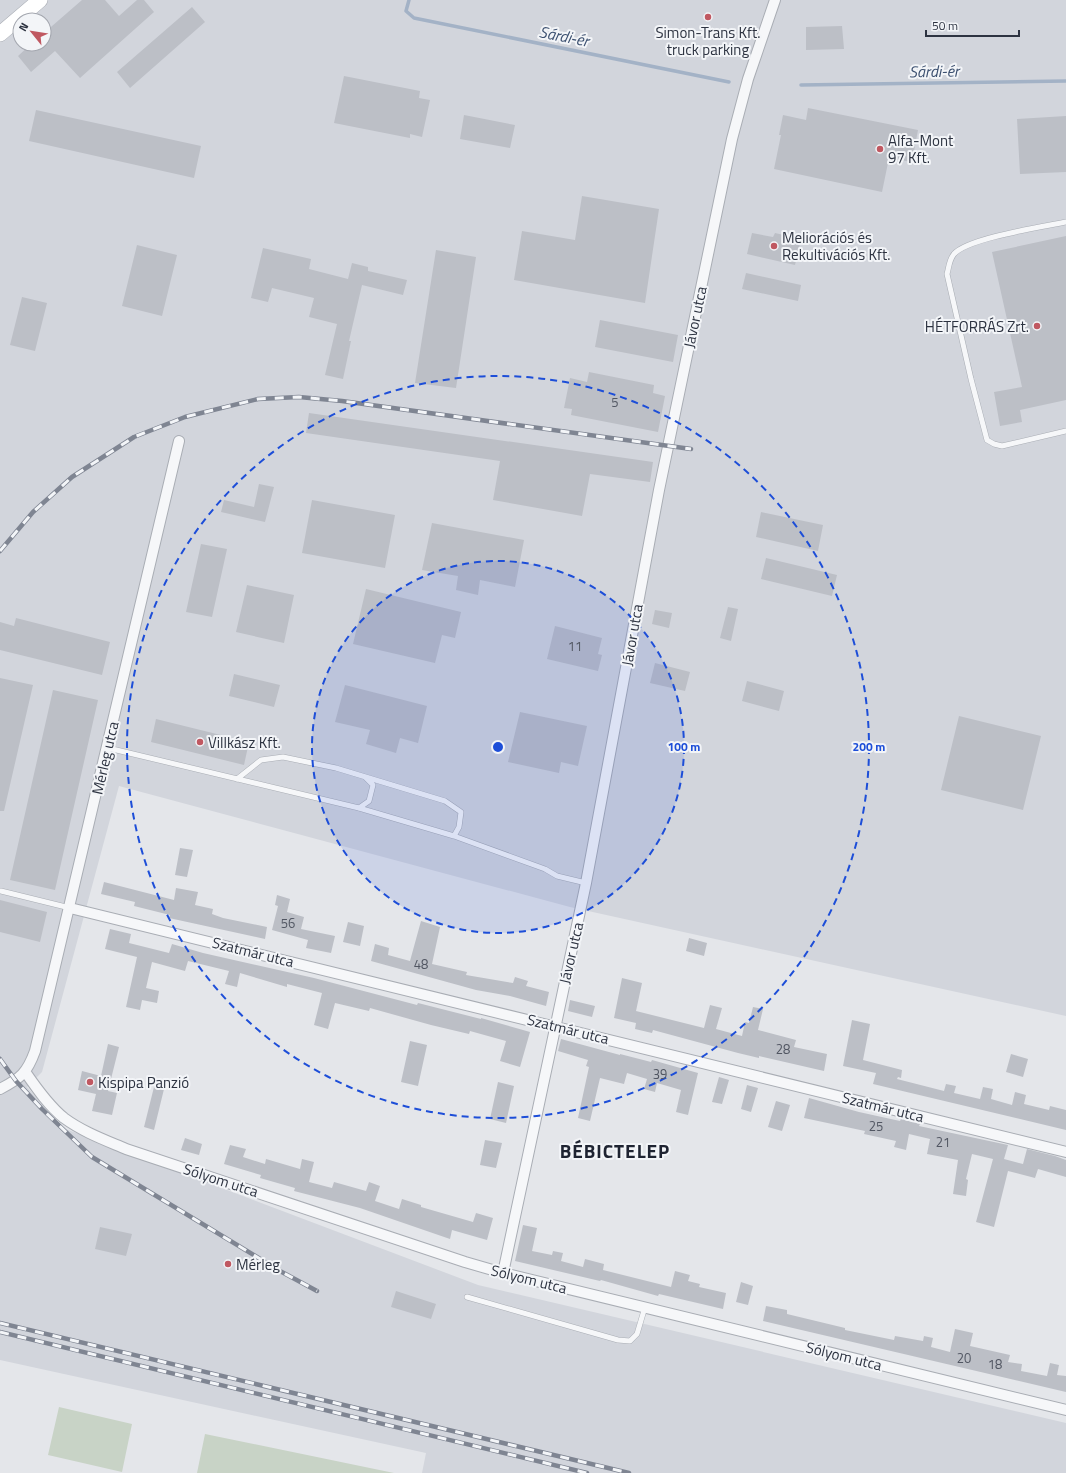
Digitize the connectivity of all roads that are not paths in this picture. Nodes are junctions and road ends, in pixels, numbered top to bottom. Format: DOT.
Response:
graph roads {
  1 [pos="40,0"];
  2 [pos="775,0"];
  3 [pos="0,34"];
  4 [pos="1066,222"];
  5 [pos="1066,431"];
  6 [pos="179,441"];
  7 [pos="108,748"];
  8 [pos="364,776"];
  9 [pos="237,778"];
  10 [pos="359,808"];
  11 [pos="454,836"];
  12 [pos="586,883"];
  13 [pos="1,891"];
  14 [pos="70,908"];
  15 [pos="554,1026"];
  16 [pos="26,1073"];
  17 [pos="0,1089"];
  18 [pos="1066,1152"];
  19 [pos="502,1273"];
  20 [pos="467,1297"];
  21 [pos="645,1307"];
  22 [pos="1066,1410"];
  1 -- 3 [label="street"];
  2 -- 12 [label="street, Jávor utca"];
  4 -- 5 [label="lane"];
  6 -- 7 [label="street, Mérleg utca"];
  7 -- 9 [label="lane"];
  7 -- 14 [label="street, Mérleg utca"];
  8 -- 9 [label="lane"];
  8 -- 10 [label="lane"];
  8 -- 11 [label="lane"];
  9 -- 10 [label="lane"];
  10 -- 11 [label="lane"];
  11 -- 12 [label="lane"];
  12 -- 15 [label="street, Jávor utca"];
  13 -- 14 [label="lane"];
  14 -- 15 [label="street, Szatmár utca"];
  14 -- 16 [label="street, Mérleg utca"];
  15 -- 18 [label="street, Szatmár utca"];
  15 -- 19 [label="street, Jávor utca"];
  16 -- 17 [label="street"];
  16 -- 19 [label="street, Sólyom utca"];
  19 -- 21 [label="street, Sólyom utca"];
  20 -- 21 [label="lane"];
  21 -- 22 [label="street, Sólyom utca"];
}
